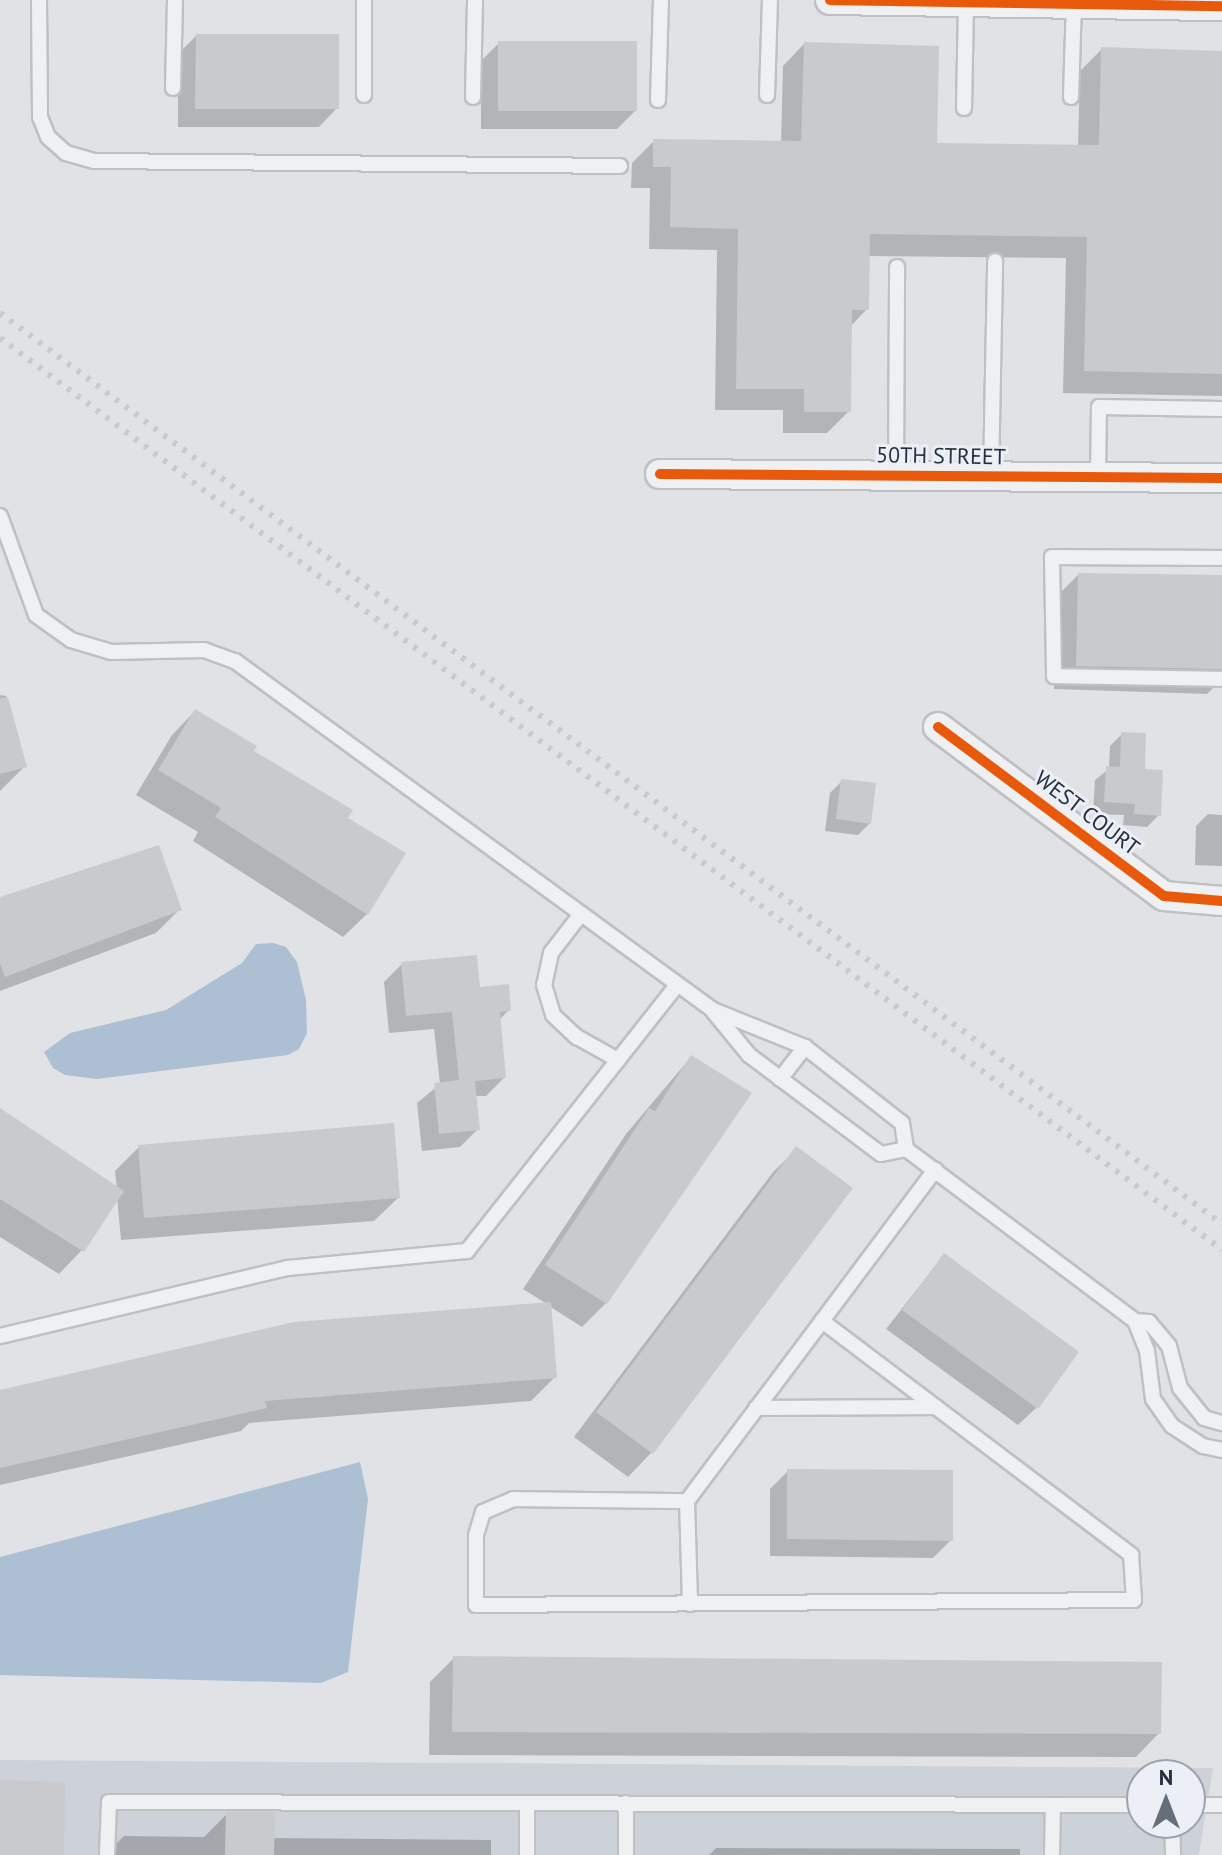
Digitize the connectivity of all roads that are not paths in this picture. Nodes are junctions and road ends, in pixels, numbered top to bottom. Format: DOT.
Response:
graph roads {
  1 [pos="39,0"];
  2 [pos="175,0"];
  3 [pos="364,0"];
  4 [pos="475,0"];
  5 [pos="661,0"];
  6 [pos="770,0"];
  7 [pos="830,0"];
  8 [pos="966,2"];
  9 [pos="1192,3"];
  10 [pos="1074,4"];
  11 [pos="1222,6"];
  12 [pos="173,88"];
  13 [pos="364,95"];
  14 [pos="767,95"];
  15 [pos="473,97"];
  16 [pos="1071,97"];
  17 [pos="658,100"];
  18 [pos="964,108"];
  19 [pos="620,166"];
  20 [pos="995,261"];
  21 [pos="897,267"];
  22 [pos="1222,409"];
  23 [pos="660,474"];
  24 [pos="896,476"];
  25 [pos="991,477"];
  26 [pos="1098,477"];
  27 [pos="1222,478"];
  28 [pos="0,516"];
  29 [pos="1222,558"];
  30 [pos="1222,679"];
  31 [pos="938,727"];
  32 [pos="1222,901"];
  33 [pos="581,914"];
  34 [pos="677,985"];
  35 [pos="713,1010"];
  36 [pos="805,1047"];
  37 [pos="618,1060"];
  38 [pos="780,1079"];
  39 [pos="906,1149"];
  40 [pos="935,1170"];
  41 [pos="822,1321"];
  42 [pos="1135,1321"];
  43 [pos="0,1336"];
  44 [pos="936,1407"];
  45 [pos="756,1408"];
  46 [pos="1222,1423"];
  47 [pos="1222,1450"];
  48 [pos="687,1501"];
  49 [pos="690,1604"];
  50 [pos="527,1803"];
  51 [pos="626,1803"];
  52 [pos="1053,1805"];
  53 [pos="1126,1805"];
  54 [pos="107,1855"];
  55 [pos="527,1855"];
  56 [pos="626,1855"];
  57 [pos="1052,1855"];
  1 -- 19 [label="lane"];
  2 -- 12 [label="lane"];
  3 -- 13 [label="lane"];
  4 -- 15 [label="lane"];
  5 -- 17 [label="lane"];
  6 -- 14 [label="lane"];
  7 -- 8 [label="street"];
  8 -- 10 [label="street"];
  8 -- 18 [label="lane"];
  9 -- 10 [label="street"];
  9 -- 11 [label="street"];
  10 -- 16 [label="lane"];
  20 -- 25 [label="lane"];
  21 -- 24 [label="lane"];
  22 -- 26 [label="lane"];
  23 -- 24 [label="street, 50TH STREET"];
  24 -- 25 [label="street, 50TH STREET"];
  25 -- 26 [label="street, 50TH STREET"];
  26 -- 27 [label="street, 50TH STREET"];
  28 -- 33 [label="lane"];
  29 -- 30 [label="lane"];
  31 -- 32 [label="street, WEST COURT"];
  33 -- 34 [label="lane"];
  33 -- 37 [label="lane"];
  34 -- 35 [label="lane"];
  34 -- 37 [label="lane"];
  35 -- 36 [label="lane"];
  35 -- 38 [label="lane"];
  36 -- 38 [label="lane"];
  36 -- 39 [label="lane"];
  37 -- 43 [label="lane"];
  38 -- 39 [label="lane"];
  39 -- 40 [label="lane"];
  40 -- 41 [label="lane"];
  40 -- 42 [label="lane"];
  41 -- 44 [label="lane"];
  41 -- 45 [label="lane"];
  42 -- 46 [label="lane"];
  42 -- 47 [label="lane"];
  44 -- 45 [label="lane"];
  44 -- 49 [label="lane"];
  45 -- 48 [label="lane"];
  48 -- 49 [label="lane"];
  48 -- 49 [label="lane"];
  50 -- 51 [label="lane"];
  50 -- 54 [label="lane"];
  50 -- 55 [label="lane"];
  51 -- 52 [label="lane"];
  51 -- 56 [label="lane"];
  52 -- 53 [label="lane"];
  52 -- 57 [label="lane"];
}
